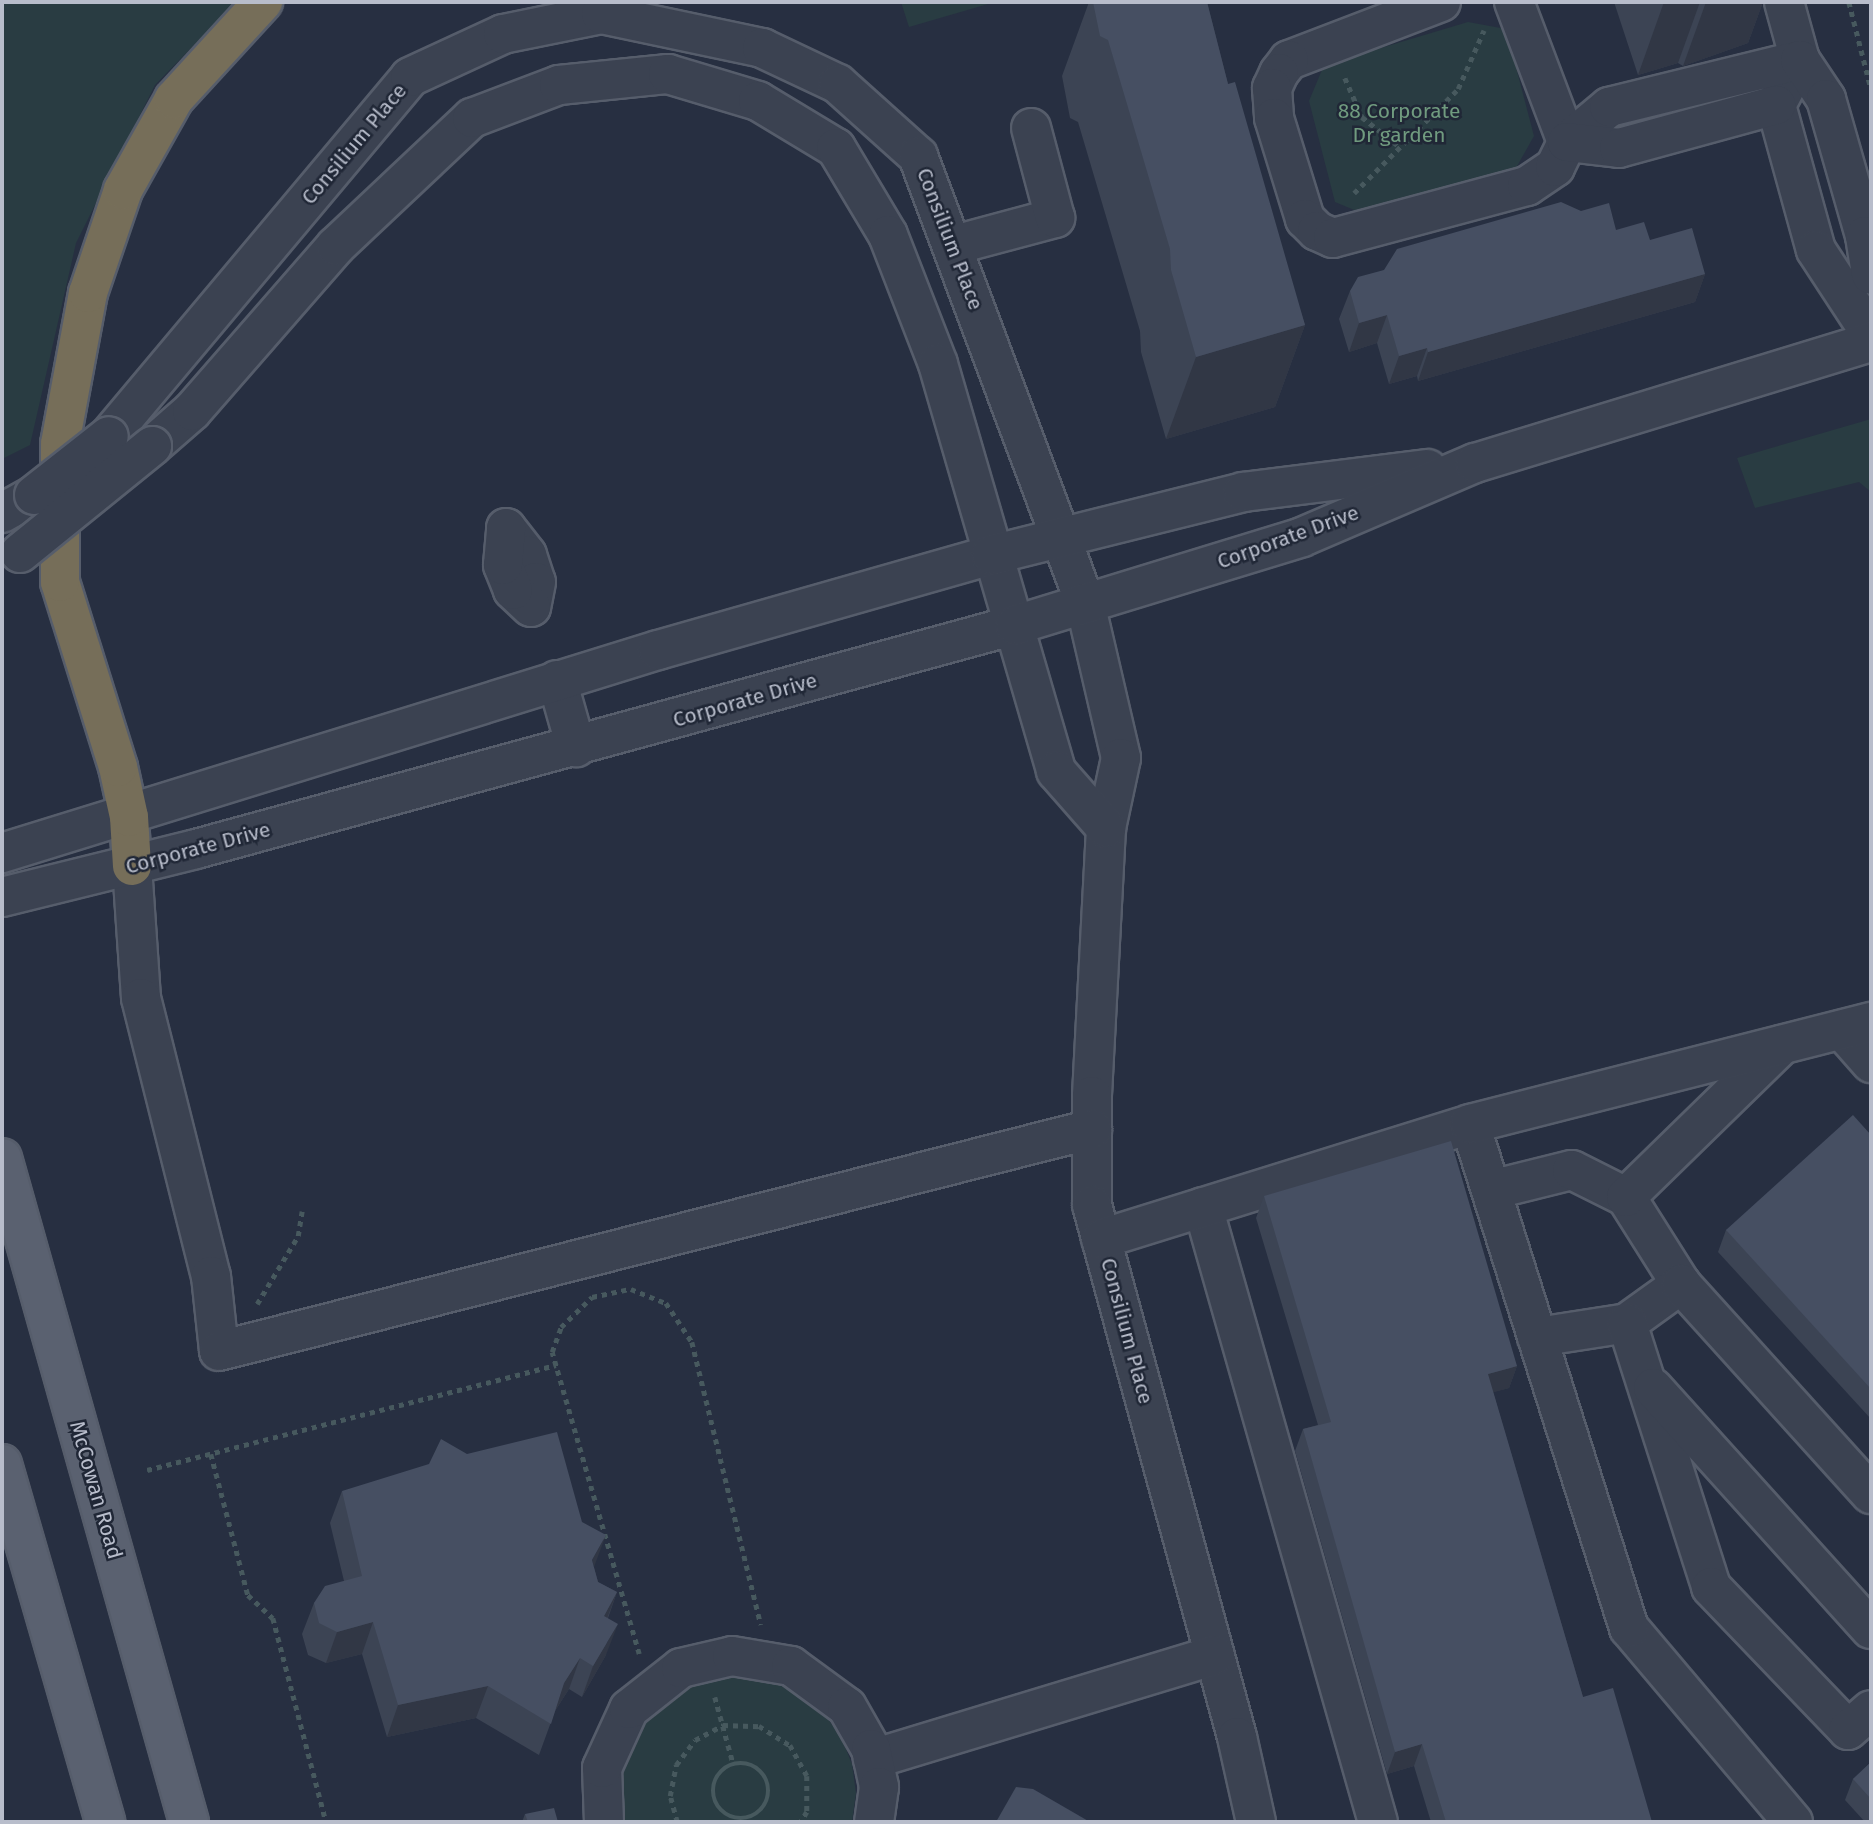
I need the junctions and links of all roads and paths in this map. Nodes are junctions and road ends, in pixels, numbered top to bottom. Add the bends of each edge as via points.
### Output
1 (263, 2) edge
2 (1441, 2) edge
3 (1784, 2) edge
4 (1849, 2) edge
5 (1500, 13) edge
6 (1330, 45) junction
7 (1800, 60) junction
8 (1871, 88) edge
9 (1776, 105) junction
10 (1031, 128) dead end
11 (1566, 142) junction
12 (1400, 147) junction
13 (1333, 238) junction
14 (954, 245) junction
15 (1871, 275) edge
16 (1871, 334) edge
17 (1871, 342) edge
18 (1475, 463) junction
19 (2, 513) edge
20 (1058, 538) junction
21 (991, 555) junction
22 (11, 557) edge
23 (1085, 603) junction
24 (1015, 625) junction
25 (557, 680) junction
26 (576, 747) junction
27 (129, 817) junction
28 (1106, 828) junction
29 (2, 853) edge
30 (132, 866) junction
31 (2, 897) edge
32 (1856, 1026) edge
33 (1784, 1043) junction
34 (1871, 1063) edge
35 (1470, 1124) junction
36 (1092, 1129) junction
37 (2, 1158) edge
38 (1491, 1190) junction
39 (1626, 1197) junction
40 (1203, 1208) junction
41 (302, 1211) dead end
42 (1101, 1239) junction
43 (1681, 1284) junction
44 (1627, 1323) junction
45 (1537, 1337) junction
46 (256, 1343) junction
47 (556, 1365) junction
48 (1644, 1379) junction
49 (211, 1454) junction
50 (2, 1464) edge
51 (147, 1470) dead end
52 (1871, 1494) edge
53 (1871, 1629) edge
54 (1215, 1655) junction
55 (706, 1662) junction
56 (770, 1662) junction
57 (650, 1692) junction
58 (1871, 1710) edge
59 (723, 1725) junction
60 (873, 1759) junction
61 (733, 1763) junction
62 (747, 1821) edge
63 (105, 1822) edge
64 (189, 1822) edge
65 (327, 1822) edge
66 (604, 1822) edge
67 (677, 1822) edge
68 (801, 1822) edge
69 (874, 1822) edge
70 (1256, 1822) edge
71 (1378, 1822) edge
72 (1793, 1822) edge

1 - 27 highway via 174,99 123,190 88,293 60,444 60,582 118,767
2 - 6 street
3 - 7 street
4 - 8 path
5 - 11 street
5 - 12 path via 1458,89
6 - 12 path via 1362,117
6 - 13 street via 1289,60 1272,88 1274,118 1305,219
7 - 9 street
7 - 11 street via 1609,107
7 - 15 street via 1826,99 1865,236
9 - 11 street via 1619,148
9 - 16 street via 1816,250
10 - 14 street via 1055,218
11 - 13 street via 1555,167 1527,186
12 - 13 path via 1345,203
14 - 19 street, Consilium Place, bridge via 918,156 838,84 784,58 762,48 601,14 503,34 410,77 109,436 34,495
14 - 20 street, Consilium Place
17 - 18 street, Corporate Drive
18 - 20 street, Corporate Drive via 1243,492
18 - 23 street, Corporate Drive via 1303,537
20 - 21 street, Corporate Drive
20 - 23 street, Consilium Place
21 - 22 street, bridge via 918,313 888,235 836,148 758,101 668,75 559,85 472,118 336,246 192,411
21 - 24 street
21 - 25 street, Corporate Drive
23 - 24 street, Corporate Drive
23 - 28 street, Consilium Place via 1121,758
24 - 26 street, Corporate Drive
24 - 28 street via 1056,771
25 - 26 street
25 - 27 street, Corporate Drive
26 - 30 street, Corporate Drive
27 - 29 street, Corporate Drive
27 - 30 highway
28 - 36 street, Consilium Place
30 - 31 street, Corporate Drive
30 - 46 street via 141,998 211,1276 219,1351
32 - 33 street
32 - 34 street
33 - 35 street
33 - 39 street
35 - 38 street
35 - 40 street
36 - 42 street, Consilium Place via 1092,1205
36 - 46 street
37 - 64 main road, McCowan Road
38 - 39 street via 1572,1170
38 - 45 street
39 - 43 street
40 - 42 street
40 - 71 street
41 - 46 path via 298,1236 257,1299
42 - 54 street, Consilium Place
43 - 44 street
43 - 52 street
44 - 45 street
44 - 48 street
45 - 72 street via 1629,1628
47 - 49 path
47 - 56 path via 552,1352 561,1327 592,1297 631,1289 666,1304 692,1342
47 - 57 path
48 - 53 street
48 - 58 street via 1712,1587 1848,1730
49 - 51 path
49 - 65 path via 248,1595 273,1618
50 - 63 main road
54 - 60 street
54 - 70 street, Consilium Place
55 - 56 street via 732,1656
55 - 57 street via 681,1668
55 - 59 path
56 - 60 street via 791,1666 847,1707
57 - 66 street via 629,1709 602,1768
59 - 61 path
59 - 67 path via 695,1740 676,1765 670,1796
59 - 68 path via 759,1726 790,1745 807,1776 807,1812
60 - 69 street via 879,1787
61 - 62 path via 718,1773 716,1806 729,1817
61 - 62 path via 751,1765 765,1776 769,1794 762,1810

